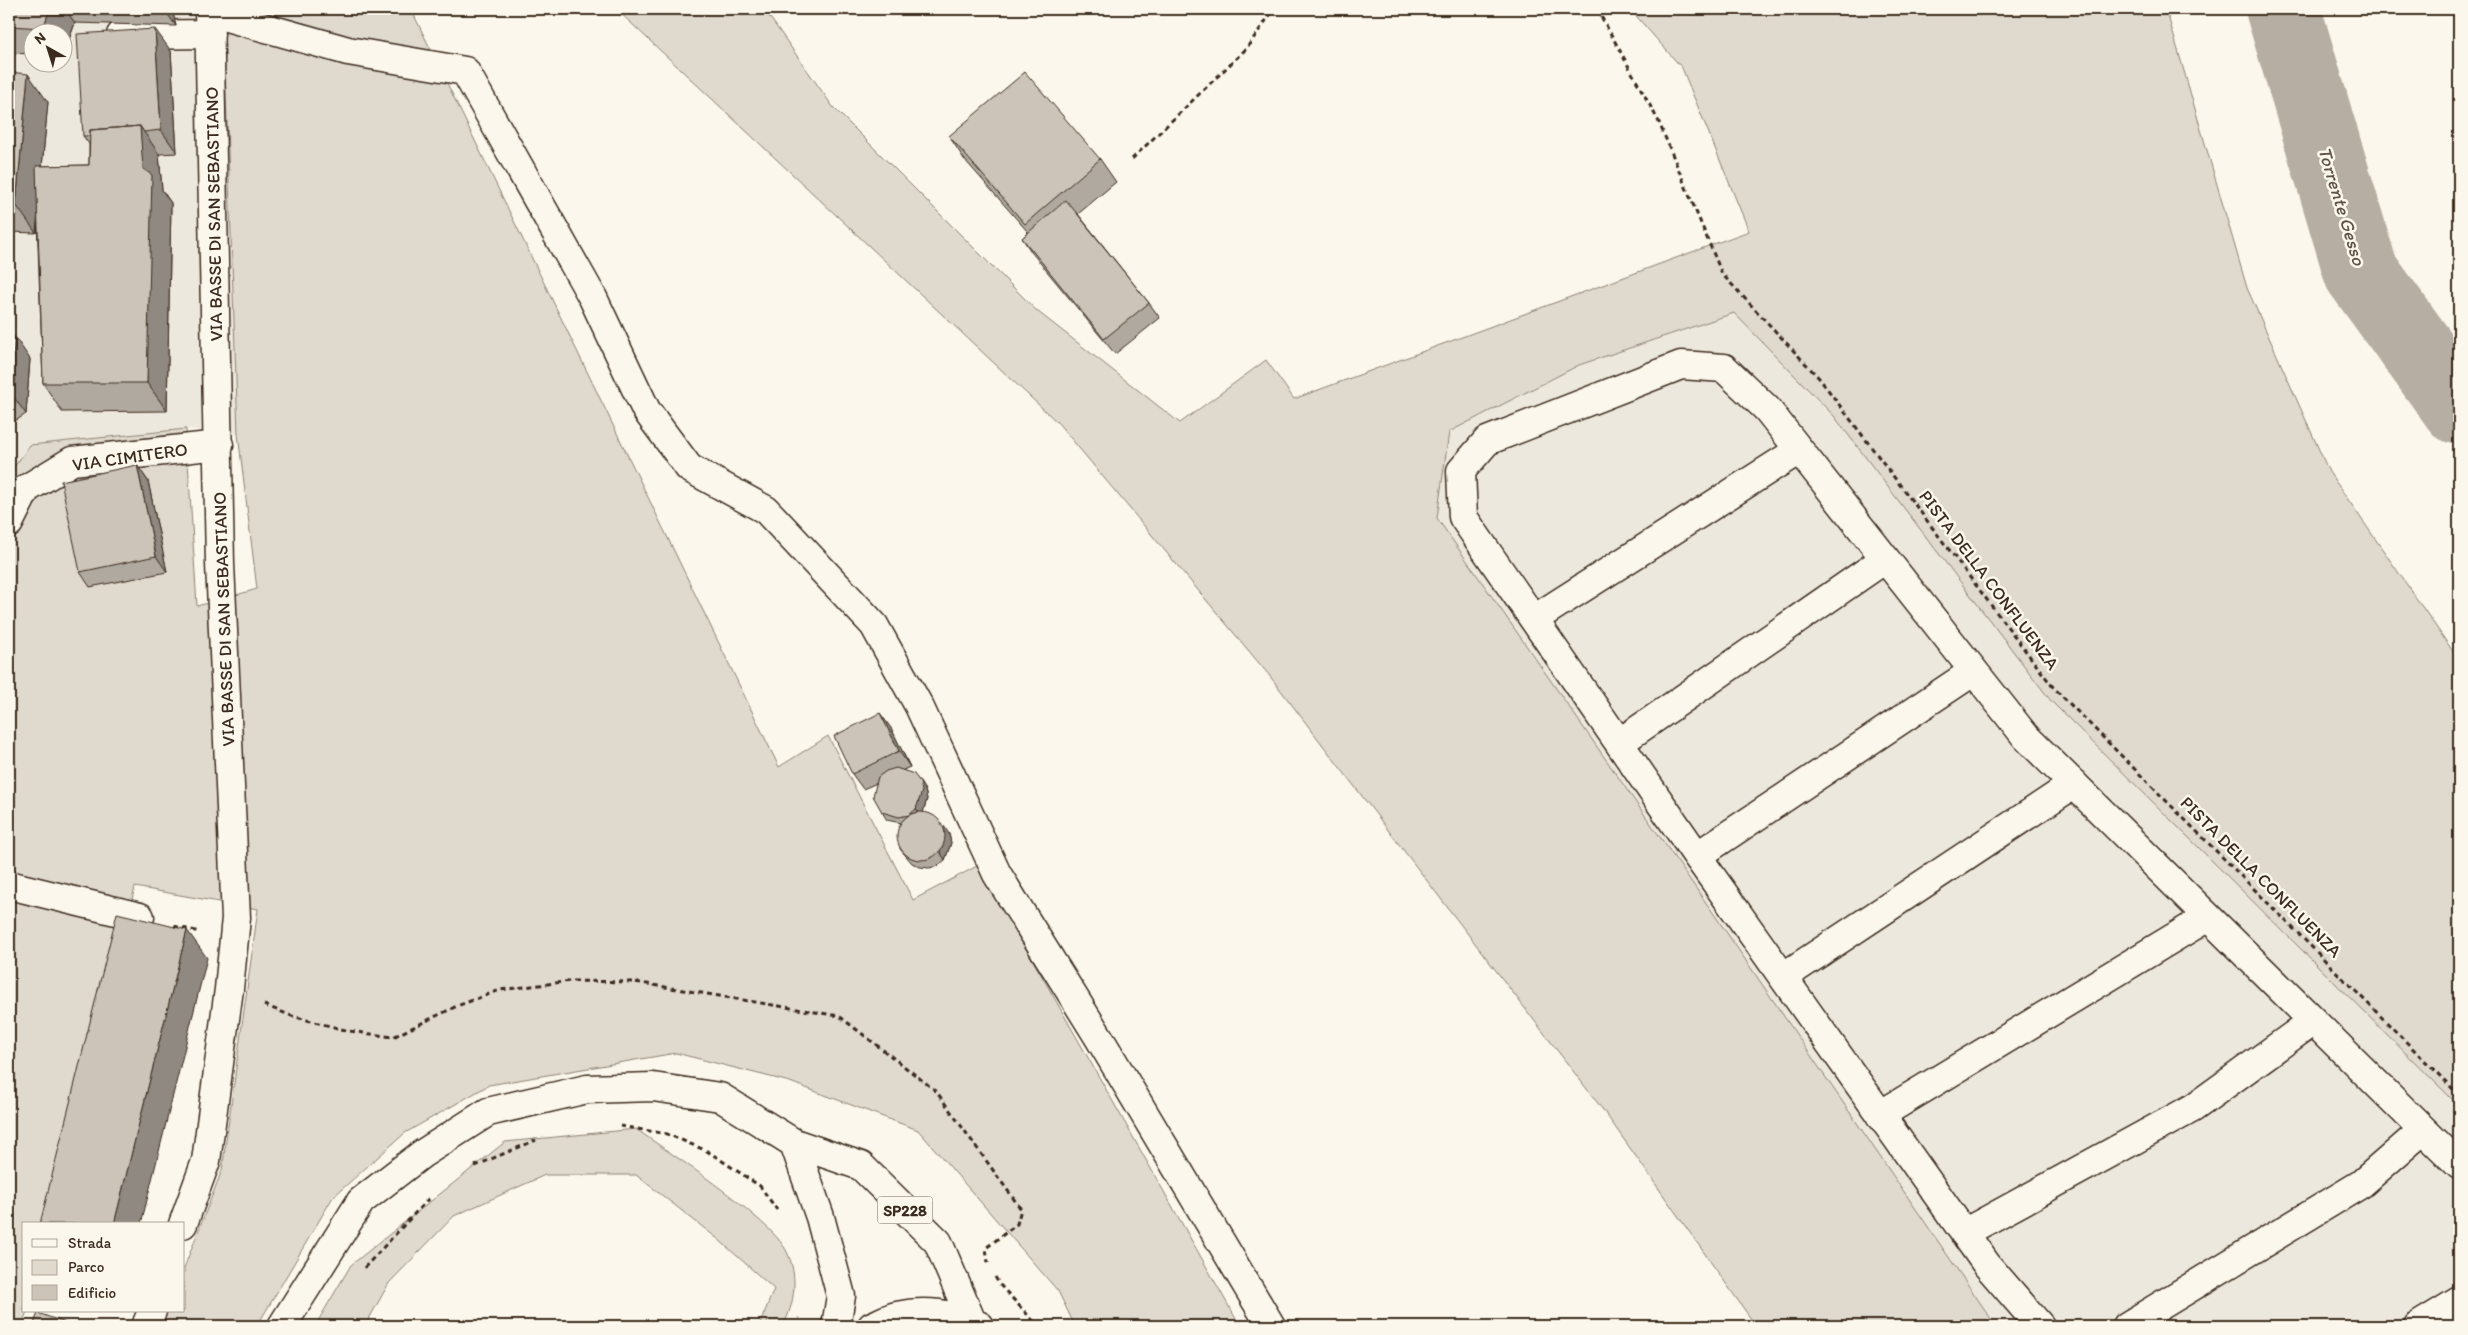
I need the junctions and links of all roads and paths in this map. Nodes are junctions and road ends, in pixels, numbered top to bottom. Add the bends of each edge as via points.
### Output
1 (1274, 9) edge
2 (1597, 9) edge
3 (209, 18) edge
4 (99, 36) edge
5 (1132, 160) dead end
6 (219, 445) junction
7 (1799, 450) junction
8 (9, 523) edge
9 (1885, 559) junction
10 (1534, 619) junction
11 (1974, 671) junction
12 (1619, 743) junction
13 (2074, 784) junction
14 (1697, 856) junction
15 (9, 885) edge
16 (140, 917) edge
17 (2208, 917) junction
18 (1782, 977) junction
19 (261, 1004) dead end
20 (2313, 1021) junction
21 (2459, 1095) edge
22 (1880, 1115) junction
23 (612, 1125) dead end
24 (2423, 1130) junction
25 (542, 1138) dead end
26 (794, 1143) junction
27 (2459, 1166) edge
28 (473, 1167) dead end
29 (435, 1192) dead end
30 (780, 1213) dead end
31 (184, 1222) edge
32 (1964, 1233) junction
33 (362, 1272) dead end
34 (2459, 1301) edge
35 (803, 1310) dead end
36 (152, 1312) edge
37 (976, 1324) edge
38 (146, 1326) edge
39 (282, 1326) edge
40 (794, 1326) edge
41 (836, 1326) edge
42 (872, 1326) edge
43 (1038, 1326) edge
44 (1271, 1326) edge
45 (2040, 1326) edge
46 (2127, 1326) edge
47 (2418, 1326) edge

1 - 5 path via 1246,49
2 - 21 path, PISTA DELLA CONFLUENZA via 1658,120 1722,274 1819,378 2053,687
3 - 4 street
3 - 6 street, VIA BASSE DI SAN SEBASTIANO
3 - 44 street via 348,51 465,71 593,298 646,410 689,468 766,510 874,625 919,706 997,874
6 - 8 street, VIA CIMITERO via 72,461 26,489
6 - 31 street, VIA BASSE DI SAN SEBASTIANO via 220,564 236,918 206,1161
7 - 9 street
7 - 10 street
7 - 10 street via 1767,409 1724,368 1680,365 1487,441 1461,471 1463,517
9 - 11 street
9 - 12 street
10 - 12 street
11 - 13 street via 2026,737
11 - 14 street
12 - 14 street
13 - 17 street
13 - 18 street
14 - 18 street
15 - 16 street
17 - 20 street
17 - 22 street
18 - 22 street
19 - 43 path via 349,1031 393,1036 500,990 572,981 635,982 839,1016 936,1091 1021,1210 1017,1224 986,1248 990,1268 1000,1286
20 - 24 street
20 - 32 street via 2193,1108
22 - 32 street
23 - 30 path via 667,1134 707,1150 760,1186
24 - 27 street
24 - 46 street via 2361,1184
25 - 28 path
26 - 37 street, SP228 via 861,1166 938,1242
26 - 39 street via 720,1097 653,1087 587,1089 488,1112 422,1154 361,1201
26 - 41 street via 820,1217 841,1296
29 - 33 path
32 - 45 street
34 - 47 street
35 - 40 path
36 - 38 street
37 - 42 street via 935,1313 896,1316

